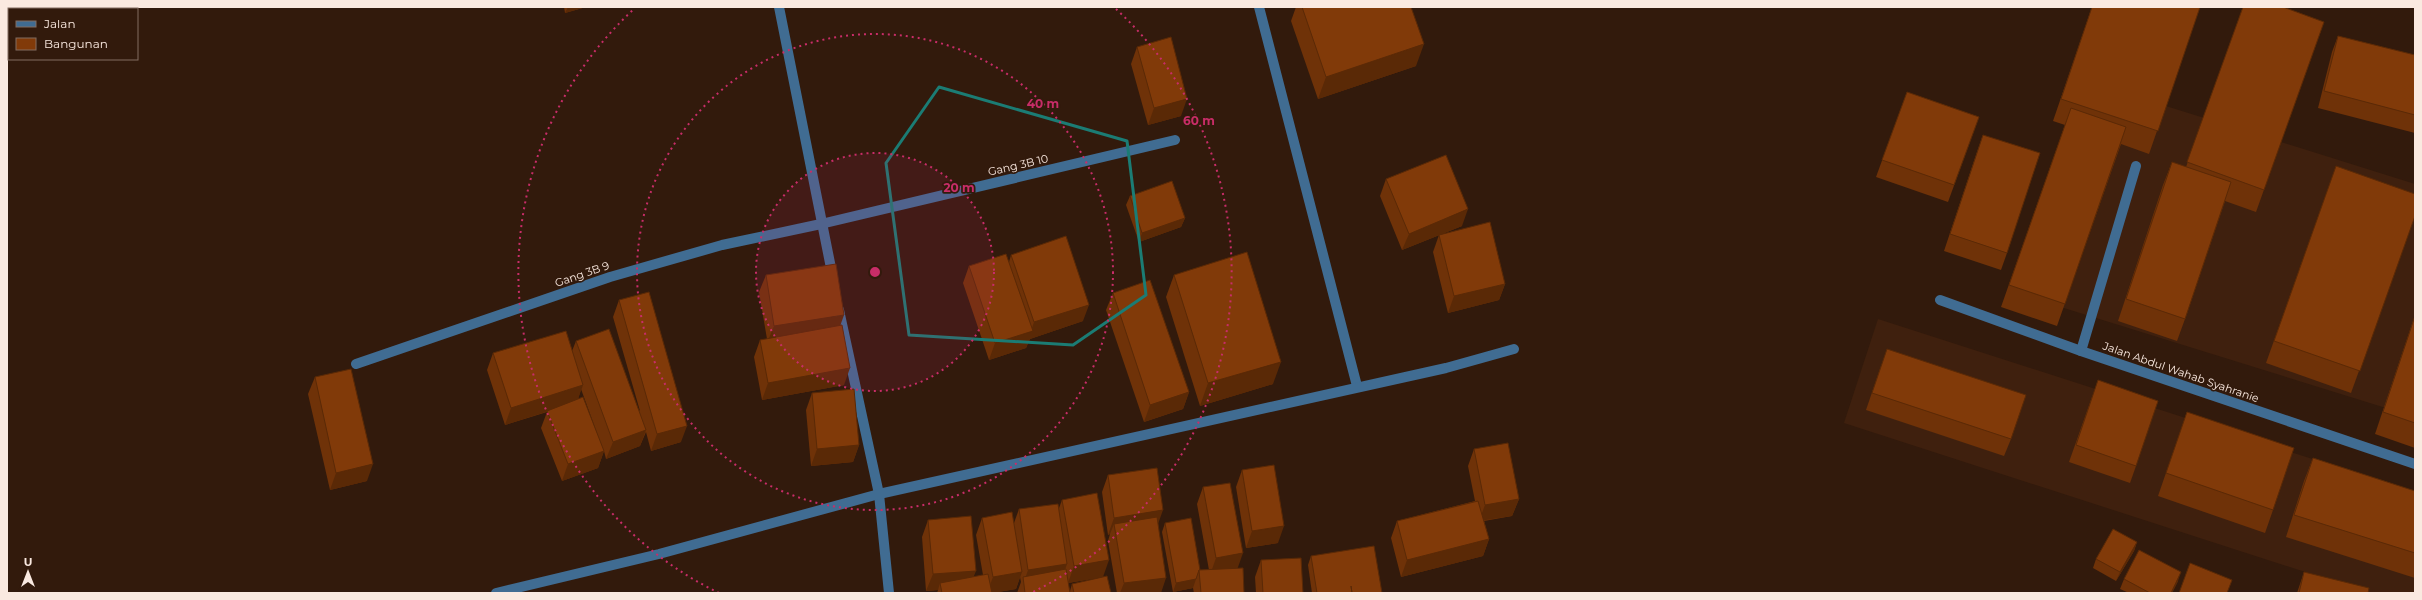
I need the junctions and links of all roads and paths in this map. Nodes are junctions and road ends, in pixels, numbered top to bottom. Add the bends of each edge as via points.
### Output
1 (779, 7) edge
2 (1259, 7) edge
3 (1175, 140) dead end
4 (2136, 166) dead end
5 (821, 224) junction
6 (834, 286) edge
7 (1940, 300) dead end
8 (838, 301) edge
9 (1514, 349) dead end
10 (2081, 351) junction
11 (356, 364) dead end
12 (1358, 386) junction
13 (2415, 464) edge
14 (879, 494) junction
15 (496, 593) edge
16 (889, 593) edge

1 - 5 street
2 - 12 street
3 - 5 street, Gang 3B 10
4 - 10 street
5 - 6 street
5 - 11 street, Gang 3B 9 via 722,245 610,277
7 - 10 street, Jalan Abdul Wahab Syahranie
8 - 14 street
9 - 12 street via 1446,368
10 - 13 street, Jalan Abdul Wahab Syahranie
12 - 14 street
14 - 15 street via 660,554
14 - 16 street

